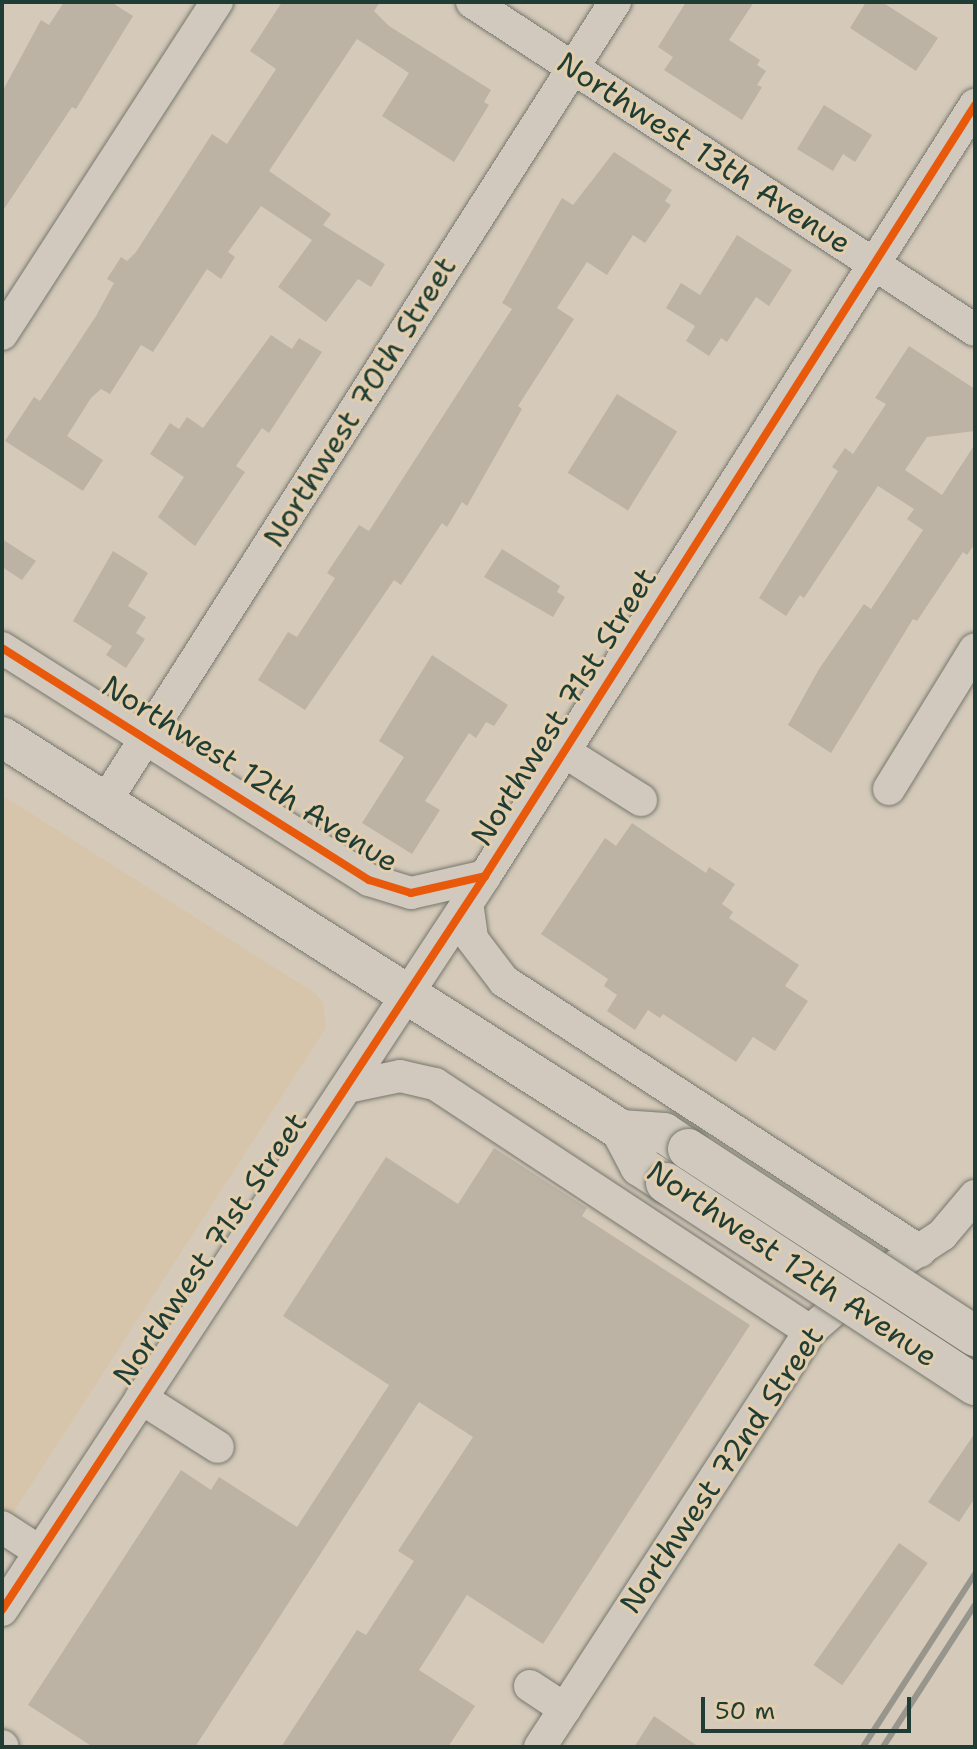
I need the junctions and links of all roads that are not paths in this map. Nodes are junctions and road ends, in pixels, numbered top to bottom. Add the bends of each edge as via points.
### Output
1 (217, 2) edge
2 (472, 2) edge
3 (615, 2) edge
4 (573, 66) junction
5 (975, 105) edge
6 (872, 264) junction
7 (975, 330) edge
8 (2, 334) edge
9 (2, 648) edge
10 (975, 649) edge
11 (2, 737) edge
12 (146, 740) junction
13 (565, 752) junction
14 (889, 789) dead end
15 (641, 800) dead end
16 (105, 802) junction
17 (476, 889) junction
18 (409, 993) junction
19 (347, 1087) junction
20 (621, 1130) junction
21 (975, 1196) edge
22 (920, 1251) junction
23 (810, 1331) junction
24 (975, 1336) edge
25 (975, 1385) edge
26 (141, 1398) junction
27 (218, 1447) dead end
28 (2, 1527) edge
29 (40, 1552) junction
30 (2, 1610) edge
31 (530, 1686) dead end
32 (565, 1709) junction
33 (540, 1747) edge

1 - 8 street
2 - 4 street, Northwest 13th Avenue
3 - 4 street, Northwest 70th Street
4 - 6 street, Northwest 13th Avenue
4 - 12 street, Northwest 70th Street
5 - 6 street, Northwest 71st Street
6 - 7 street, Northwest 13th Avenue
6 - 13 street, Northwest 71st Street
9 - 12 street, Northwest 12th Avenue
10 - 14 street
11 - 16 main road, Northwest 12th Avenue
12 - 16 street, Northwest 70th Street
12 - 17 street, Northwest 12th Avenue via 393,891
13 - 15 street
13 - 17 street, Northwest 71st Street
16 - 18 main road, Northwest 12th Avenue
17 - 18 street, Northwest 71st Street
17 - 22 street via 472,939 504,981
18 - 19 street, Northwest 71st Street
18 - 20 main road, Northwest 12th Avenue
19 - 23 street, Northwest 12th Avenue via 400,1076 435,1084
19 - 26 street, Northwest 71st Street
20 - 24 main road, Northwest 12th Avenue, bridge via 664,1133
20 - 25 main road, Northwest 12th Avenue, bridge via 640,1166
21 - 22 street, Northwest 72nd Street
22 - 23 street, Northwest 72nd Street via 851,1295
23 - 32 street, Northwest 72nd Street
26 - 27 street
26 - 29 street, Northwest 71st Street
28 - 29 street
29 - 30 street, Northwest 71st Street
31 - 32 street
32 - 33 street, Northwest 72nd Street

